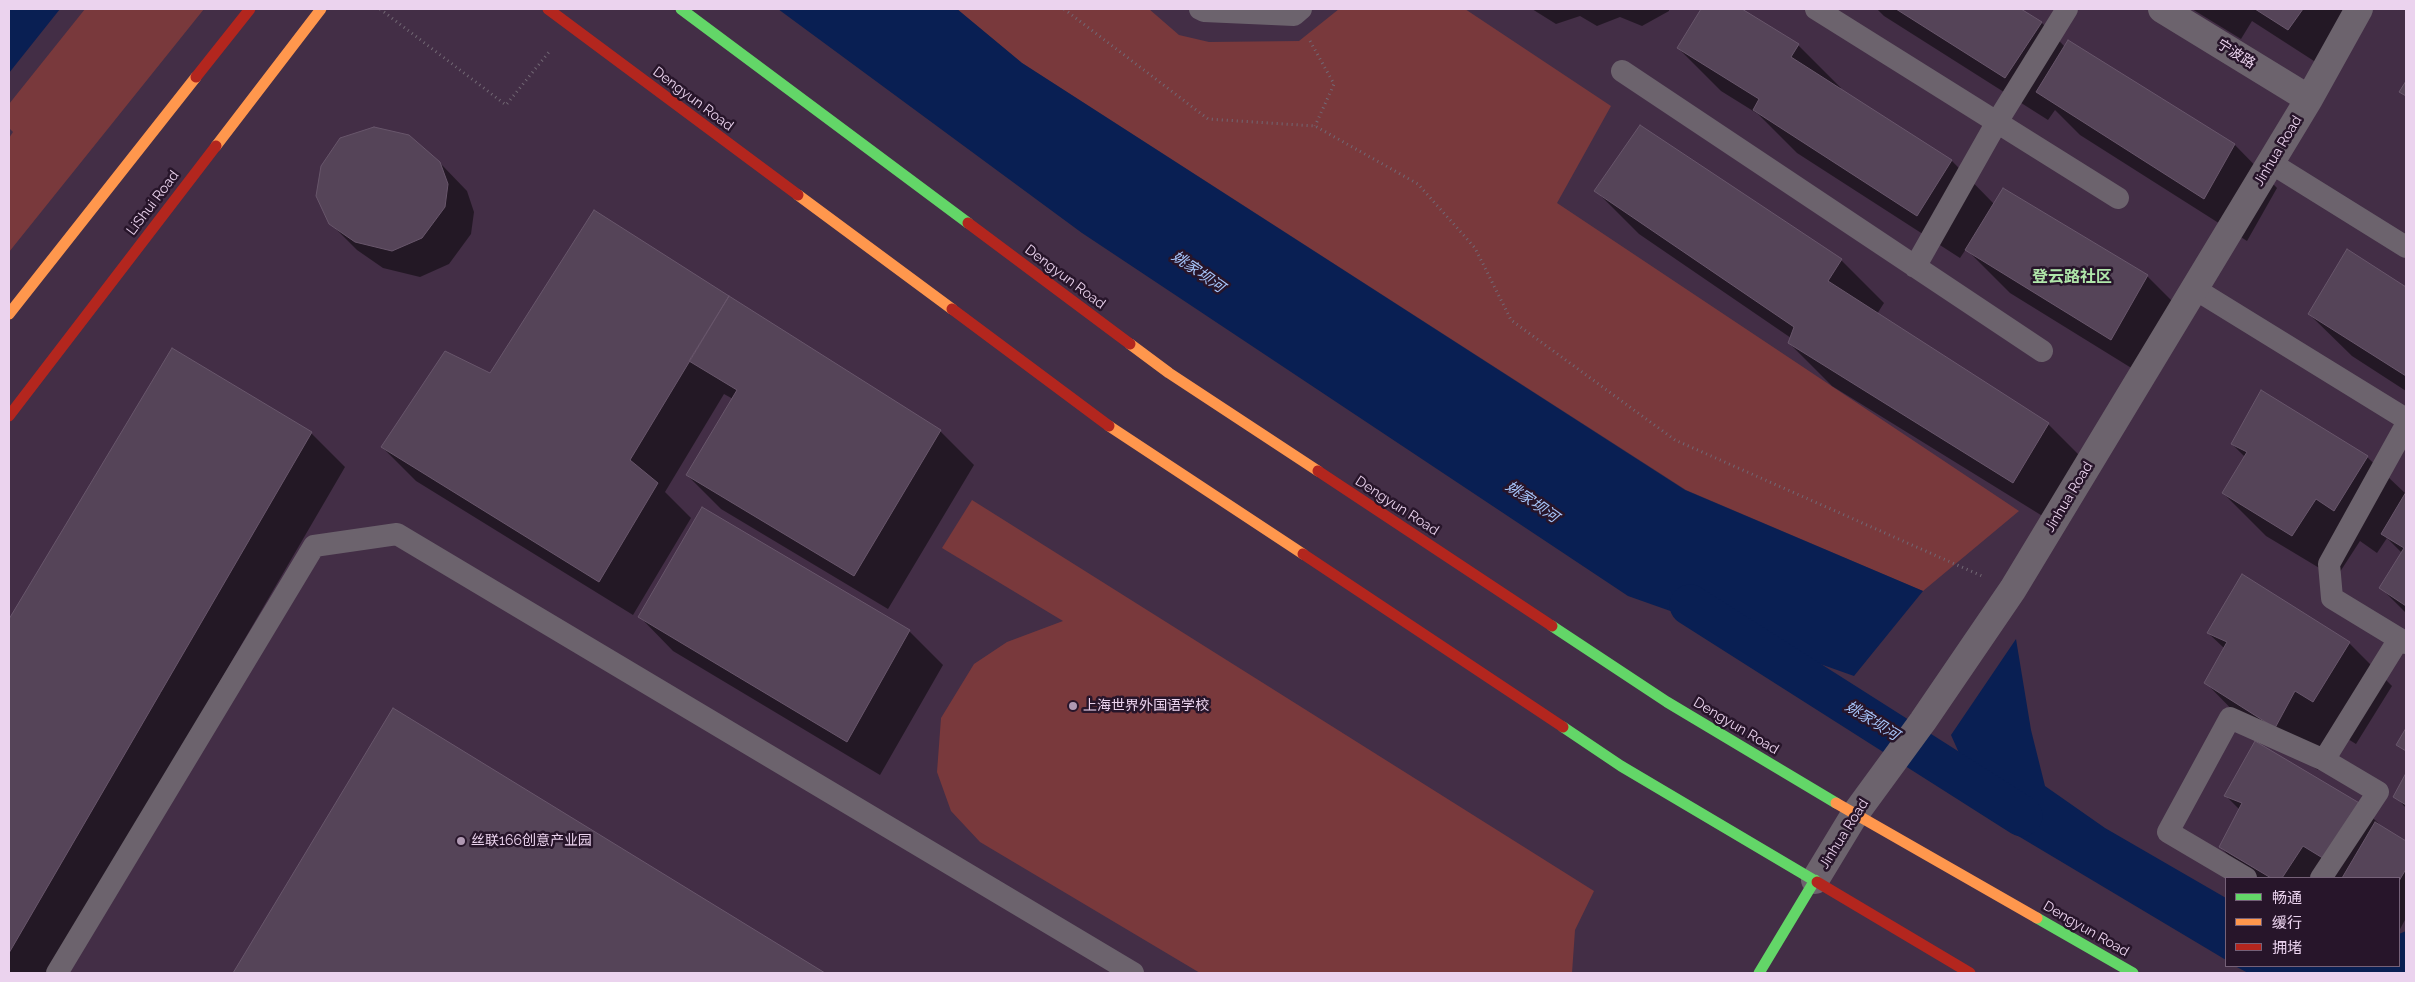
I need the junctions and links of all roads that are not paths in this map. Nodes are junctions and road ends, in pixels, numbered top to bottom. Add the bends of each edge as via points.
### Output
1 (250, 9) edge
2 (321, 9) edge
3 (548, 9) edge
4 (681, 9) edge
5 (1200, 9) edge
6 (1816, 9) edge
7 (2067, 9) edge
8 (2162, 9) edge
9 (2359, 9) edge
10 (1298, 12) edge
11 (1622, 71) dead end
12 (2309, 99) junction
13 (1997, 122) junction
14 (2271, 162) junction
15 (2118, 198) dead end
16 (2406, 247) edge
17 (1915, 267) junction
18 (2195, 289) junction
19 (9, 314) edge
20 (2042, 351) dead end
21 (9, 416) edge
22 (2406, 420) edge
23 (2406, 425) edge
24 (2403, 641) edge
25 (2324, 760) junction
26 (1855, 814) junction
27 (2244, 877) edge
28 (2322, 877) edge
29 (1815, 880) junction
30 (57, 973) edge
31 (1133, 973) edge
32 (1759, 973) edge
33 (1970, 973) edge
34 (2133, 973) edge

1 - 19 main road
2 - 21 main road, LiShui Road
3 - 29 main road, Dengyun Road via 1107,424 1622,766
4 - 26 main road, Dengyun Road via 1169,373 1667,702
5 - 10 lane via 1204,12
6 - 13 lane
7 - 13 lane
8 - 12 street, 宁波路
9 - 12 street, Jinhua Road
11 - 17 lane
12 - 14 street, Jinhua Road
13 - 15 lane
13 - 17 lane
14 - 16 lane
14 - 18 street, Jinhua Road
17 - 20 lane
18 - 22 lane
18 - 26 street, Jinhua Road via 2013,590
23 - 24 lane via 2329,564 2332,598
24 - 25 lane
25 - 27 lane via 2230,718 2168,832
25 - 28 lane via 2378,792
26 - 29 street, Jinhua Road
26 - 34 main road, Dengyun Road
29 - 32 main road, Jinhua Road
29 - 33 main road, Dengyun Road
30 - 31 lane via 314,546 397,534

